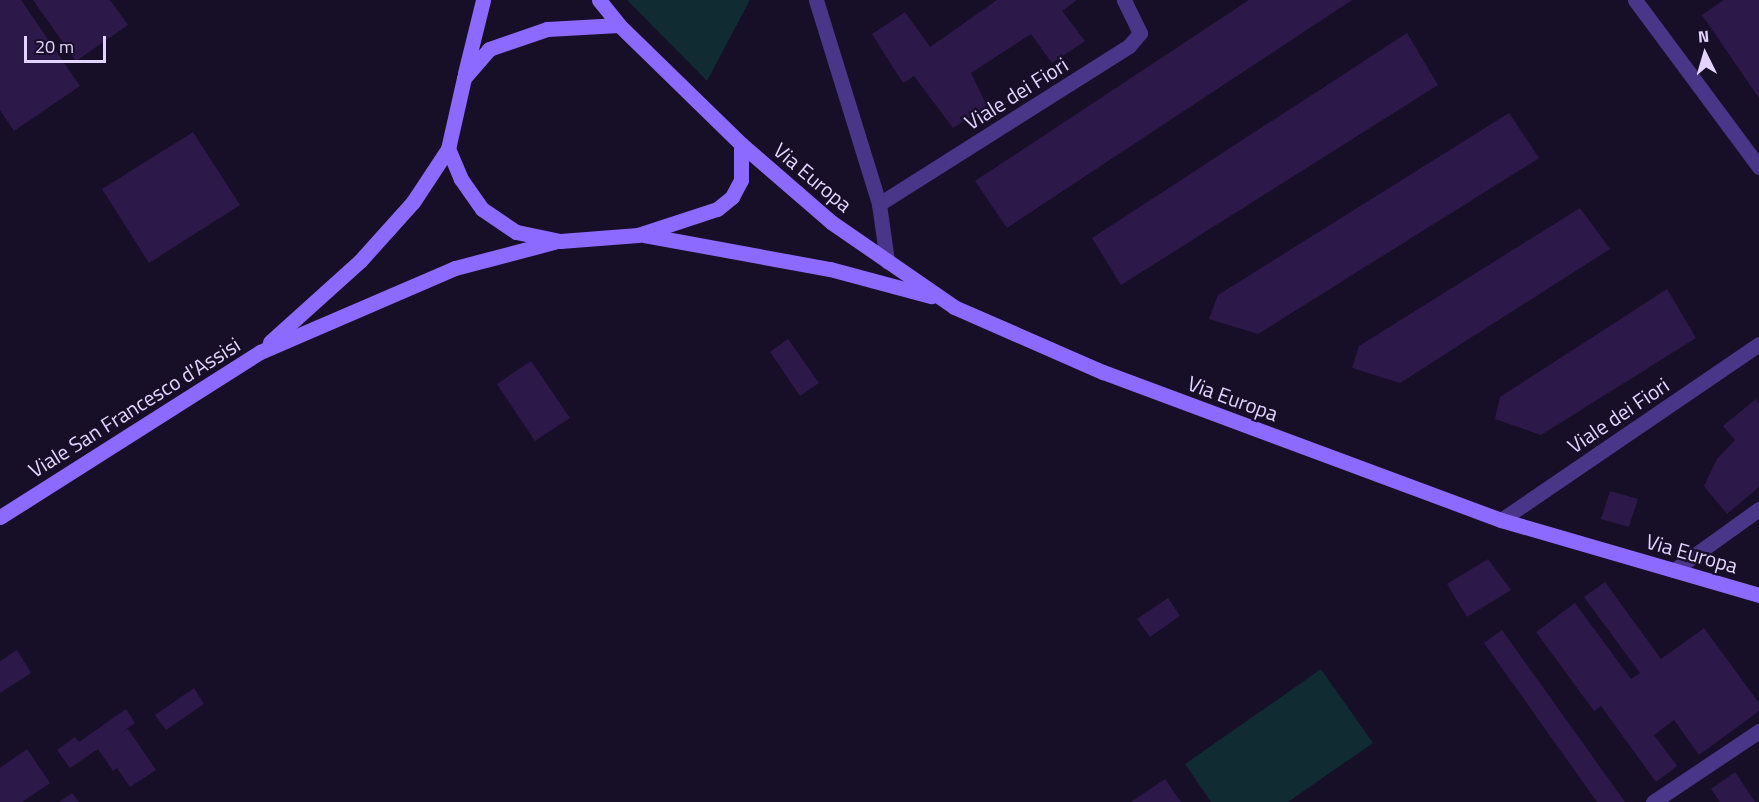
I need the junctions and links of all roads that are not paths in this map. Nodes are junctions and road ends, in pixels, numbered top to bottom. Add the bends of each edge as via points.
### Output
1 (483, 0) edge
2 (599, 0) edge
3 (816, 0) edge
4 (1124, 0) edge
5 (1635, 0) edge
6 (619, 26) junction
7 (464, 78) junction
8 (741, 144) junction
9 (448, 149) junction
10 (1759, 167) edge
11 (879, 204) junction
12 (638, 235) junction
13 (560, 241) junction
14 (887, 261) junction
15 (943, 300) junction
16 (1759, 344) edge
17 (260, 352) junction
18 (1759, 509) edge
19 (0, 517) edge
20 (1501, 520) junction
21 (1674, 570) junction
22 (1759, 594) edge
23 (1759, 732) edge
24 (1653, 802) edge

1 - 7 street
2 - 6 street
3 - 11 street
4 - 11 street, Viale dei Fiori via 1140,33 1129,46
5 - 10 street
6 - 7 street via 547,28 489,49
6 - 8 street, Via Europa
7 - 9 street
8 - 12 street via 741,180 732,197 717,209 686,222
8 - 14 street, Via Europa via 831,222
9 - 13 street via 461,179 482,209 516,232
9 - 17 street, Viale San Francesco d'Assisi via 413,202 360,261
11 - 14 street
12 - 13 street
12 - 15 street via 830,269
13 - 17 street, Viale San Francesco d'Assisi via 455,268
14 - 15 street, Via Europa
15 - 20 street, Via Europa via 1103,372
16 - 20 street, Viale dei Fiori
17 - 19 street, Viale San Francesco d'Assisi
18 - 21 street
20 - 21 street, Via Europa
21 - 22 street, Via Europa
23 - 24 street

